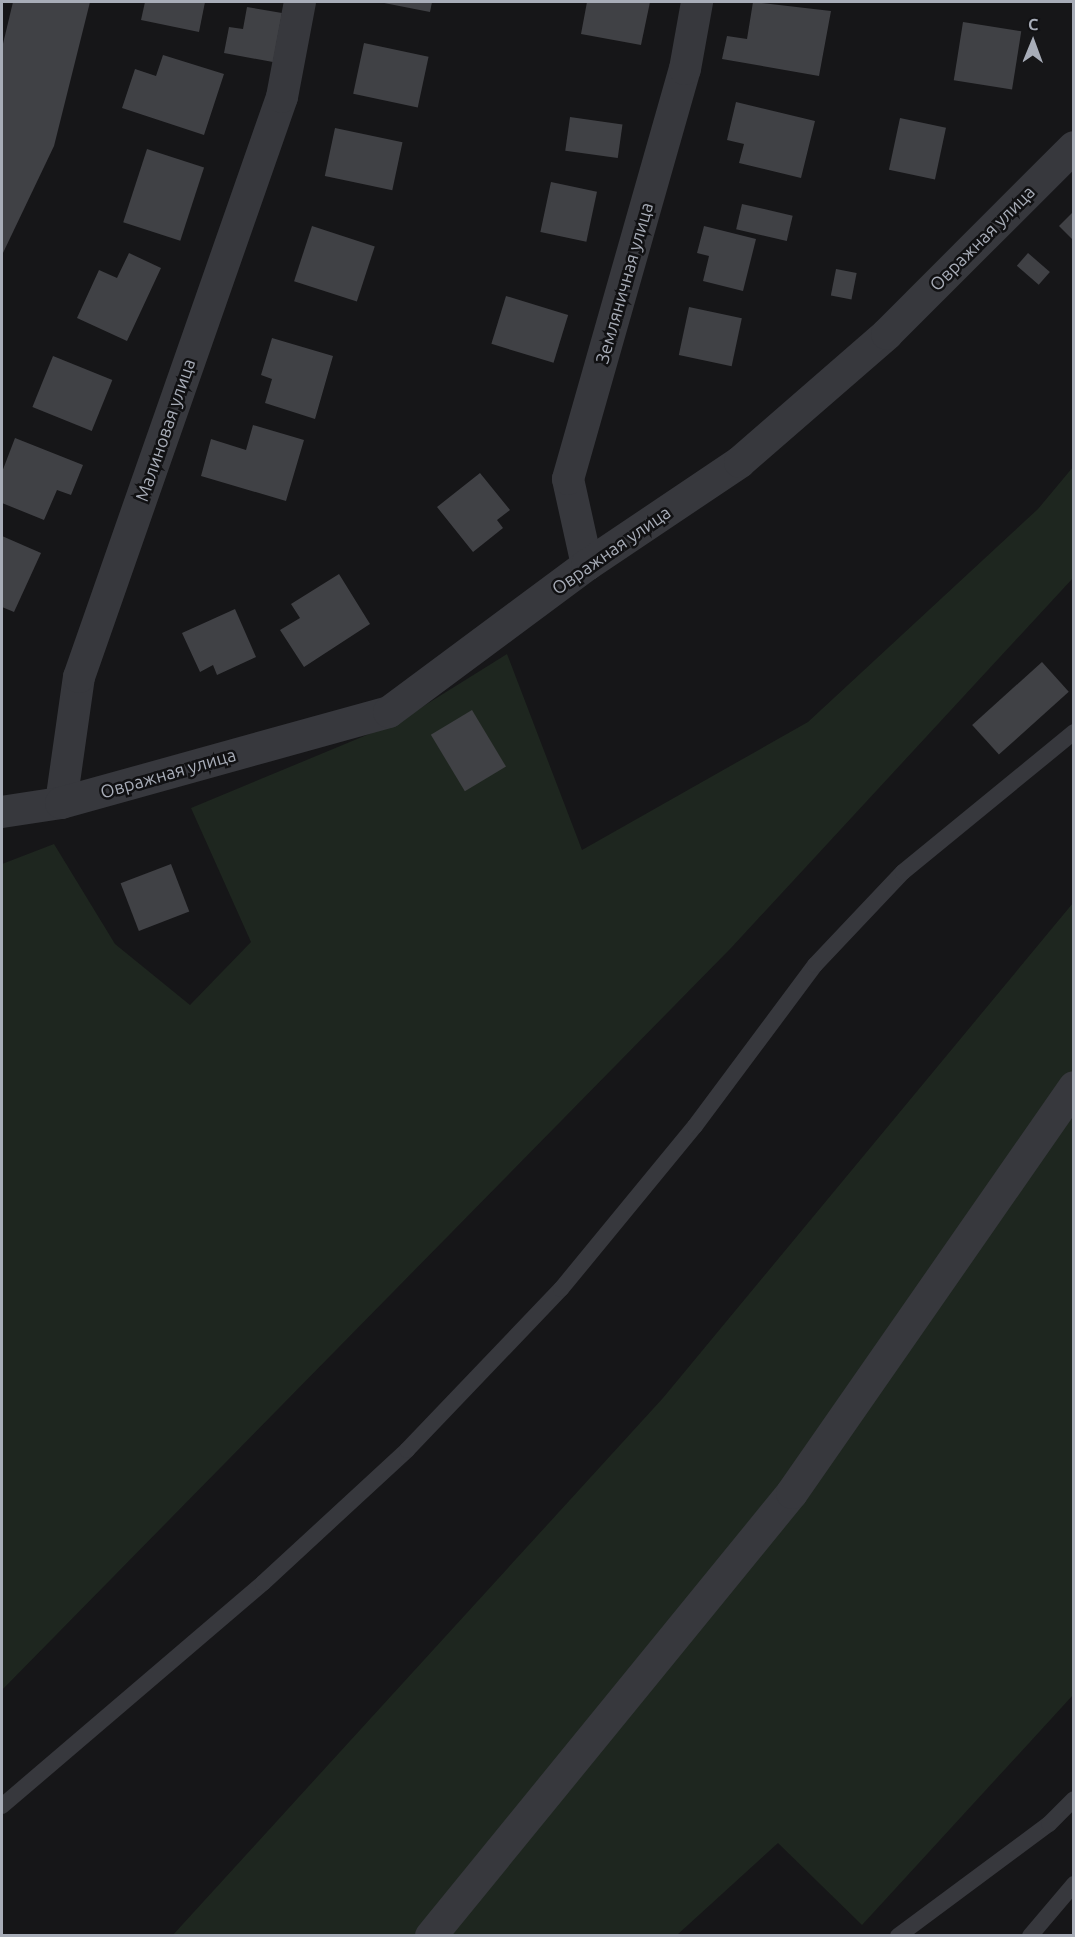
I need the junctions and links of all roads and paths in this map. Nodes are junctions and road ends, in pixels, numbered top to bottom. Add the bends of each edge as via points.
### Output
1 (300, 2) edge
2 (697, 2) edge
3 (1074, 147) edge
4 (587, 565) junction
5 (1074, 732) edge
6 (61, 803) junction
7 (2, 812) edge
8 (1074, 1087) edge
9 (1074, 1799) edge
10 (2, 1806) edge
11 (1074, 1884) edge
12 (431, 1935) edge
13 (898, 1935) edge
14 (1029, 1935) edge

1 - 6 street, Малиновая улица via 282,98 79,677
2 - 4 street, Земляничная улица via 685,69 568,479
3 - 4 street, Овражная улица via 887,334 740,462
4 - 6 street, Овражная улица via 389,712
5 - 10 lane via 903,872 815,965 695,1126 561,1289 407,1450 263,1583
6 - 7 street
8 - 12 street via 792,1493
9 - 13 lane via 1049,1824
11 - 14 lane

